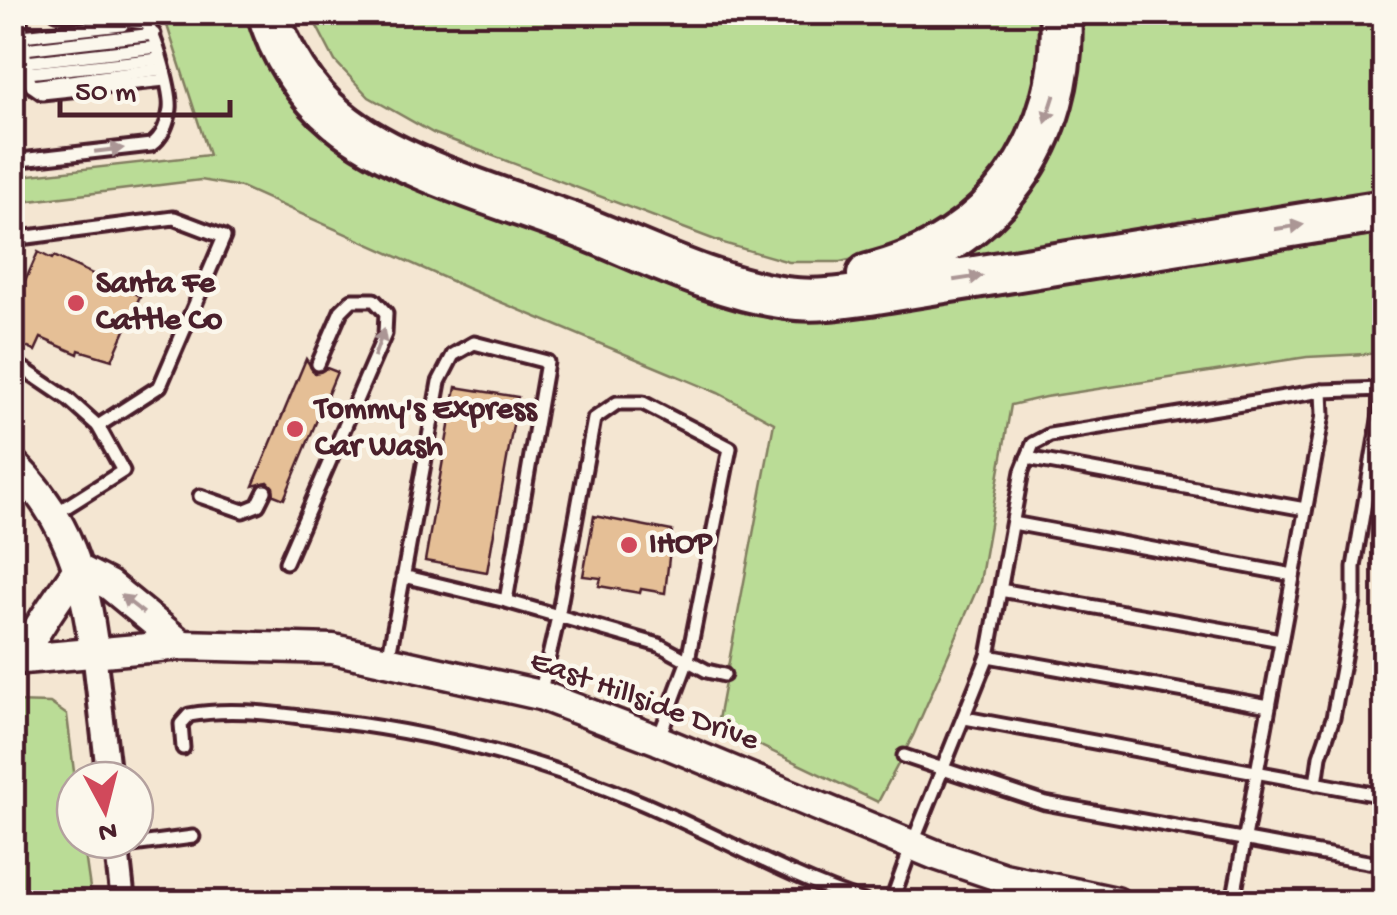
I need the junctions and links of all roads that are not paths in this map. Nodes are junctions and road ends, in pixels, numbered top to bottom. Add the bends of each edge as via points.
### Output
1 (19, 12) edge
2 (56, 12) edge
3 (268, 12) edge
4 (287, 12) edge
5 (1060, 12) edge
6 (157, 52) junction
7 (26, 61) junction
8 (12, 128) edge
9 (14, 160) edge
10 (1384, 212) edge
11 (12, 238) edge
12 (12, 361) edge
13 (318, 364) dead end
14 (1383, 389) edge
15 (1322, 391) junction
16 (98, 426) junction
17 (1027, 458) junction
18 (12, 463) edge
19 (266, 491) dead end
20 (200, 496) dead end
21 (1305, 509) junction
22 (55, 514) junction
23 (1012, 523) junction
24 (286, 562) dead end
25 (78, 569) junction
26 (1293, 575) junction
27 (404, 576) junction
28 (1000, 590) junction
29 (506, 601) junction
30 (558, 616) junction
31 (1281, 640) junction
32 (182, 645) junction
33 (94, 652) junction
34 (988, 656) junction
35 (16, 659) edge
36 (688, 660) junction
37 (388, 662) junction
38 (724, 675) dead end
39 (540, 695) junction
40 (1269, 706) junction
41 (966, 718) junction
42 (658, 740) junction
43 (183, 748) dead end
44 (904, 756) dead end
45 (107, 760) edge
46 (944, 770) junction
47 (1256, 773) junction
48 (1316, 784) junction
49 (1384, 796) edge
50 (193, 837) dead end
51 (1244, 839) junction
52 (155, 840) edge
53 (912, 845) junction
54 (118, 860) edge
55 (1384, 865) edge
56 (123, 902) edge
57 (865, 902) edge
58 (895, 902) edge
59 (1116, 902) edge
60 (1233, 902) edge

1 - 7 lane
2 - 6 lane
3 -> 10 highway via 283,50 316,97 338,120 400,158 703,274 786,298 870,294
5 -> 4 highway via 1061,66 1048,118 1001,197 960,234 912,261 825,281 727,266 386,130 346,104 304,48
6 - 7 lane
6 - 7 lane
6 - 7 lane via 48,94
9 -> 6 lane via 156,143 170,111
8 - 9 lane
11 - 16 lane via 174,218 224,237 160,386
12 - 16 lane
24 -> 13 lane via 384,334 386,313 374,300 352,300 341,311
14 - 15 lane
14 - 48 lane via 1354,602
15 - 17 lane via 1050,435 1033,444
15 - 21 lane
16 - 22 lane via 123,471
17 - 21 lane
17 - 23 lane
18 - 22 street
19 - 20 lane via 258,506 243,512
21 - 26 lane
22 - 25 street
23 - 26 lane
23 - 28 lane
32 -> 25 street via 109,585
25 - 33 street
25 - 35 street
26 - 31 lane
27 - 29 lane
27 - 29 lane via 438,382 453,354 474,344 547,362
27 - 37 lane
28 - 31 lane
28 - 34 lane
29 - 30 lane
30 - 36 lane
30 - 36 lane via 594,418 617,403 643,404 730,448
30 - 39 lane
31 - 40 lane
32 - 33 street, East Hillside Drive
32 - 37 street, East Hillside Drive via 333,649
33 - 35 street, East Hillside Drive
33 - 45 street
34 - 40 lane
34 - 41 lane
36 - 38 lane
36 - 42 lane
37 - 39 street, East Hillside Drive
39 - 42 street, East Hillside Drive
40 - 47 lane
41 - 46 lane
41 - 47 lane
42 - 53 street, East Hillside Drive
43 - 57 lane via 181,724 190,715 228,712 393,728 462,743 626,797
44 - 46 lane
46 - 51 lane via 1044,803
46 - 53 lane
47 - 48 lane
47 - 51 lane
48 - 49 lane
50 - 52 lane
51 - 55 lane
51 - 60 lane
53 - 58 lane
53 - 59 street, East Hillside Drive via 1004,878
54 - 56 street

